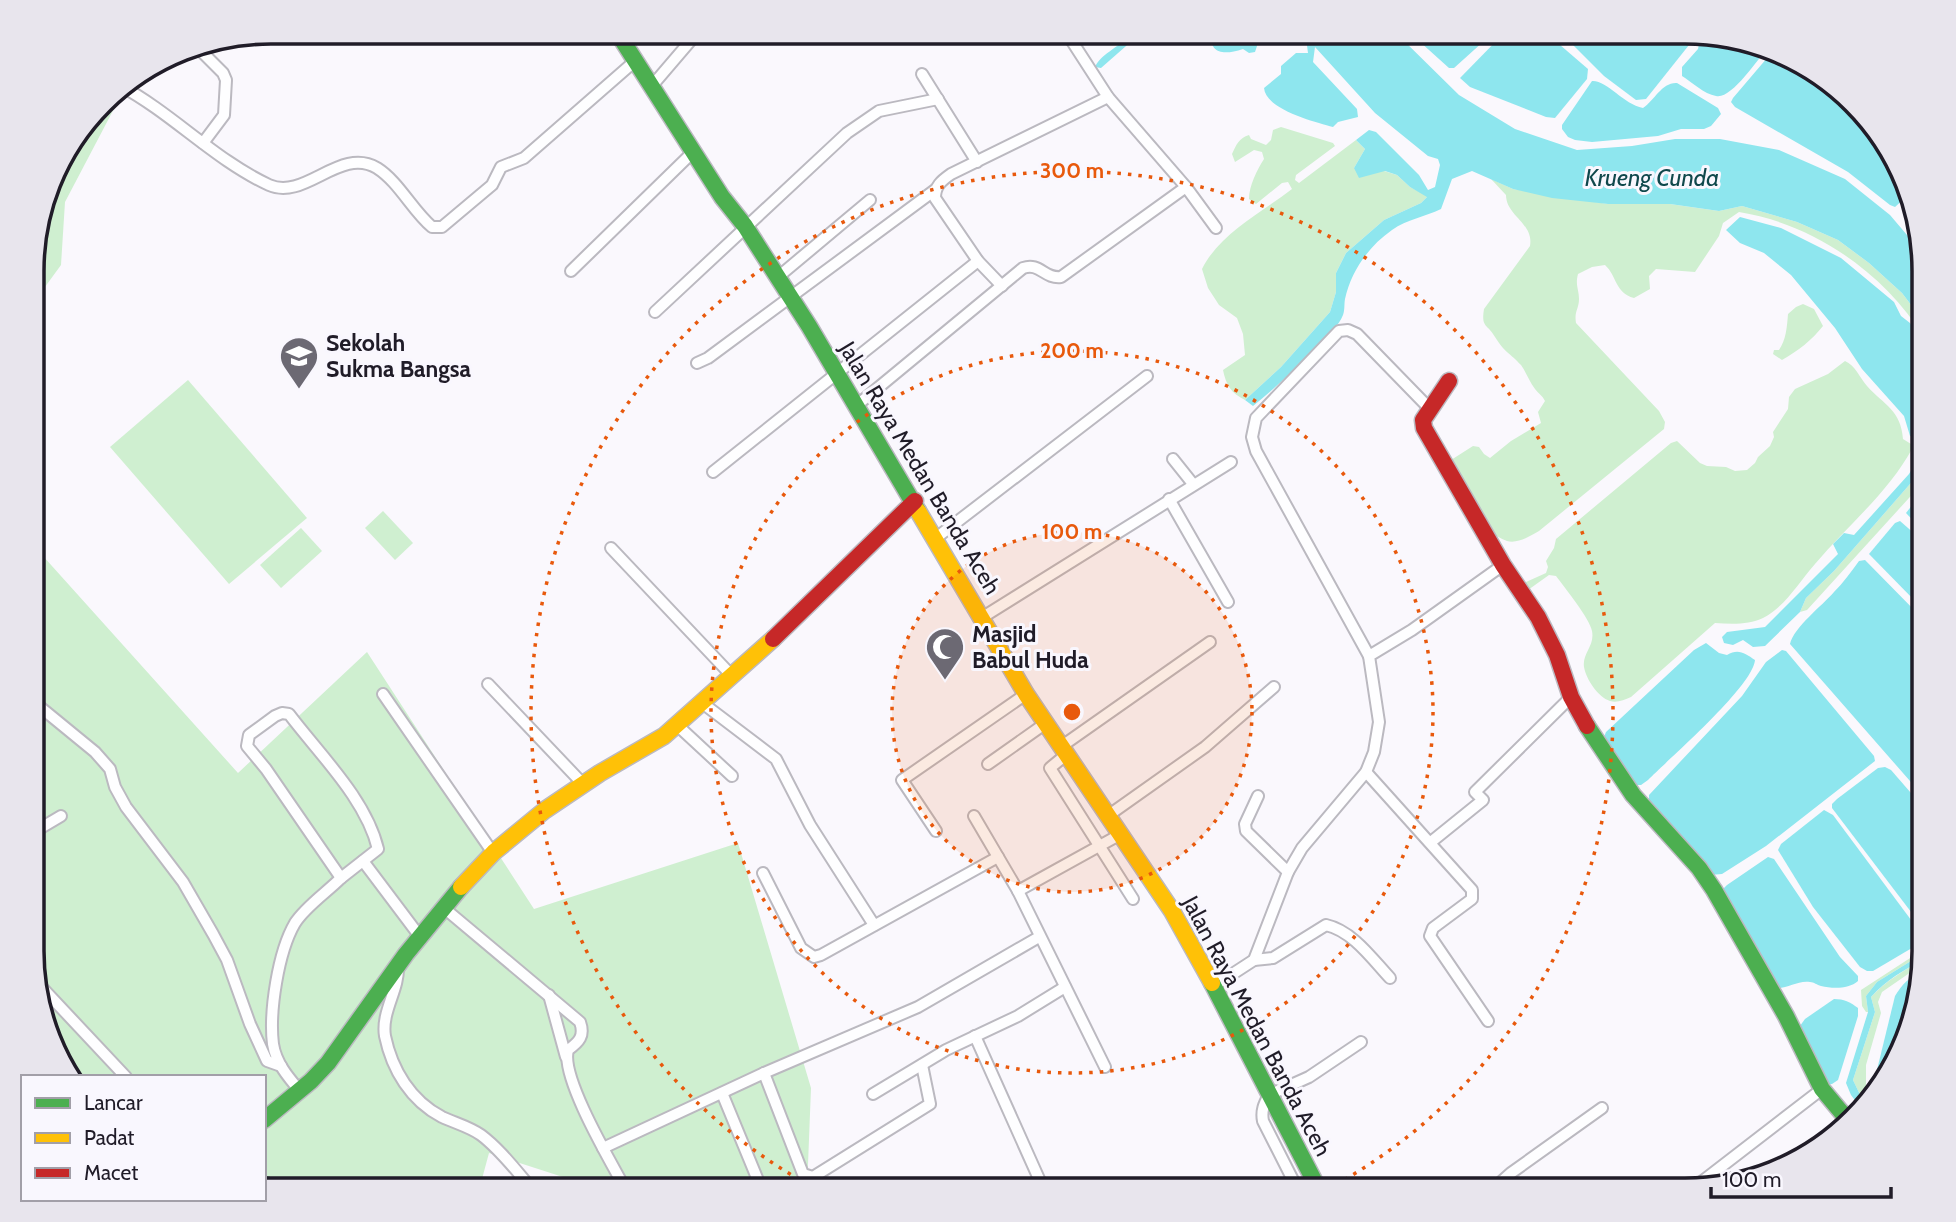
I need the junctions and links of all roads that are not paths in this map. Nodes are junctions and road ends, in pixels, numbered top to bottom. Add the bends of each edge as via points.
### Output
1 (625, 44) edge
2 (688, 44) edge
3 (1074, 44) edge
4 (204, 54) edge
5 (635, 61) junction
6 (922, 74) dead end
7 (651, 87) junction
8 (131, 93) edge
9 (1108, 97) junction
10 (938, 99) junction
11 (204, 143) junction
12 (693, 152) junction
13 (976, 162) junction
14 (1186, 187) junction
15 (935, 190) junction
16 (870, 200) dead end
17 (745, 226) junction
18 (1216, 228) dead end
19 (978, 261) junction
20 (571, 271) dead end
21 (778, 277) junction
22 (1002, 286) junction
23 (790, 297) junction
24 (655, 312) dead end
25 (697, 363) dead end
26 (836, 372) junction
27 (1147, 376) dead end
28 (1449, 380) dead end
29 (856, 406) junction
30 (1430, 409) junction
31 (1173, 459) dead end
32 (1231, 462) dead end
33 (713, 472) dead end
34 (1193, 484) junction
35 (1169, 499) junction
36 (915, 501) junction
37 (936, 538) junction
38 (611, 548) dead end
39 (1503, 565) junction
40 (1228, 602) dead end
41 (983, 617) junction
42 (1210, 642) dead end
43 (1369, 656) junction
44 (733, 677) junction
45 (488, 684) dead end
46 (1274, 687) dead end
47 (383, 694) dead end
48 (1026, 694) junction
49 (1571, 697) junction
50 (701, 702) junction
51 (44, 711) edge
52 (1046, 723) junction
53 (677, 725) junction
54 (1065, 750) junction
55 (988, 764) dead end
56 (1366, 772) junction
57 (732, 776) dead end
58 (583, 784) junction
59 (1258, 796) dead end
60 (1109, 815) junction
61 (61, 816) dead end
62 (974, 816) dead end
63 (44, 826) edge
64 (936, 831) dead end
65 (1121, 834) junction
66 (1431, 842) junction
67 (1100, 845) junction
68 (493, 853) junction
69 (998, 857) junction
70 (363, 861) junction
71 (1288, 872) junction
72 (763, 873) dead end
73 (341, 878) junction
74 (1018, 891) junction
75 (1133, 899) dead end
76 (444, 908) junction
77 (874, 925) junction
78 (1039, 937) junction
79 (421, 938) junction
80 (1254, 960) junction
81 (398, 967) junction
82 (1390, 978) dead end
83 (1214, 986) junction
84 (1066, 988) junction
85 (48, 995) edge
86 (549, 995) junction
87 (1488, 1021) dead end
88 (975, 1036) junction
89 (1361, 1042) dead end
90 (566, 1057) junction
91 (922, 1065) junction
92 (281, 1066) junction
93 (1105, 1067) dead end
94 (764, 1073) junction
95 (124, 1075) edge
96 (1822, 1089) junction
97 (300, 1091) junction
98 (722, 1093) junction
99 (873, 1094) dead end
100 (1269, 1095) junction
101 (1602, 1108) dead end
102 (1843, 1114) edge
103 (266, 1118) edge
104 (603, 1148) junction
105 (813, 1177) joint
106 (1708, 1177) edge
107 (522, 1178) edge
108 (619, 1178) edge
109 (757, 1178) edge
110 (1039, 1178) edge
111 (1292, 1178) edge
112 (1313, 1178) edge
113 (1505, 1178) edge

1 - 5 main road, Jalan Raya Medan Banda Aceh
2 - 7 street
3 - 9 street
4 - 11 street via 226,80 224,115
5 - 7 main road, Jalan Raya Medan Banda Aceh
5 - 11 street via 524,158 501,167 492,186 442,226 432,227 421,218 389,179 368,164 346,165 298,185 272,186
6 - 10 street
7 - 12 main road, Jalan Raya Medan Banda Aceh
8 - 11 street
9 - 13 street
9 - 14 street
10 - 13 street
10 - 17 street via 879,111 847,133
12 - 17 main road, Jalan Raya Medan Banda Aceh
12 - 20 street
13 - 15 street via 940,181
14 - 18 street
14 - 22 street via 1061,277 1045,275 1031,265
15 - 19 street via 935,198
15 - 23 street
16 - 21 street
17 - 21 main road, Jalan Raya Medan Banda Aceh
17 - 24 street
19 - 22 street
19 - 26 street
21 - 23 main road, Jalan Raya Medan Banda Aceh
22 - 29 street
23 - 25 street
23 - 26 main road, Jalan Raya Medan Banda Aceh
26 - 29 main road, Jalan Raya Medan Banda Aceh
26 - 33 street
27 - 37 street
28 - 30 main road
29 - 36 main road, Jalan Raya Medan Banda Aceh
30 - 39 main road via 1424,428
30 - 43 street via 1357,334 1339,331 1261,411 1252,430 1256,451
31 - 34 street
32 - 34 street
34 - 35 street
35 - 40 street
35 - 41 street
36 - 37 main road, Jalan Raya Medan Banda Aceh
36 - 44 main road
37 - 41 main road, Jalan Raya Medan Banda Aceh
38 - 44 street
39 - 43 street
39 - 49 main road via 1538,617
41 - 48 main road, Jalan Raya Medan Banda Aceh
42 - 54 street
43 - 56 street via 1379,722
44 - 50 main road
45 - 58 street
46 - 60 street via 1205,747
47 - 68 street
48 - 52 main road, Jalan Raya Medan Banda Aceh
48 - 64 street via 902,780
49 - 66 street via 1475,792 1483,799
49 - 96 main road via 1633,794 1714,890
50 - 53 main road
50 - 77 street via 776,759 810,825
51 - 92 street via 110,769 126,807 169,862 227,960 267,1061
52 - 54 main road, Jalan Raya Medan Banda Aceh
52 - 55 street
53 - 57 street
53 - 58 main road via 642,752
54 - 60 main road, Jalan Raya Medan Banda Aceh
54 - 67 street via 1050,768
56 - 66 street
56 - 71 street via 1302,848
58 - 68 main road
59 - 71 street via 1246,831
60 - 65 main road, Jalan Raya Medan Banda Aceh
61 - 63 street
62 - 69 street
65 - 67 street
65 - 83 main road, Jalan Raya Medan Banda Aceh
66 - 87 street via 1473,895 1433,928 1430,936
67 - 74 street
67 - 75 street
68 - 76 main road
69 - 74 street
69 - 77 street
70 - 73 street
70 - 73 street via 378,849 362,809 289,714 275,716 249,735 247,746
70 - 79 street
71 - 80 street
72 - 77 street via 808,955 821,955
73 - 92 street via 296,921 280,962 274,1045
74 - 78 street
76 - 79 main road
76 - 86 street
78 - 84 street
78 - 94 street via 918,1007
79 - 81 main road
80 - 82 street via 1273,958 1326,925 1359,944
80 - 83 street
81 - 97 main road via 328,1063
81 - 107 street via 385,1033 408,1091 423,1106 480,1134
83 - 100 main road, Jalan Raya Medan Banda Aceh
84 - 88 street
84 - 93 street
85 - 95 street
86 - 90 street
86 - 90 street via 583,1030
88 - 91 street
88 - 110 street
89 - 100 street via 1310,1077
90 - 104 street via 583,1109
91 - 99 street
91 - 105 street via 930,1104
92 - 97 street
94 - 98 street
94 - 105 street via 803,1174
96 - 102 main road
96 - 106 street
97 - 103 main road
98 - 104 street
98 - 109 street
100 - 111 street via 1263,1121
100 - 112 main road, Jalan Raya Medan Banda Aceh
101 - 113 street
104 - 108 street

